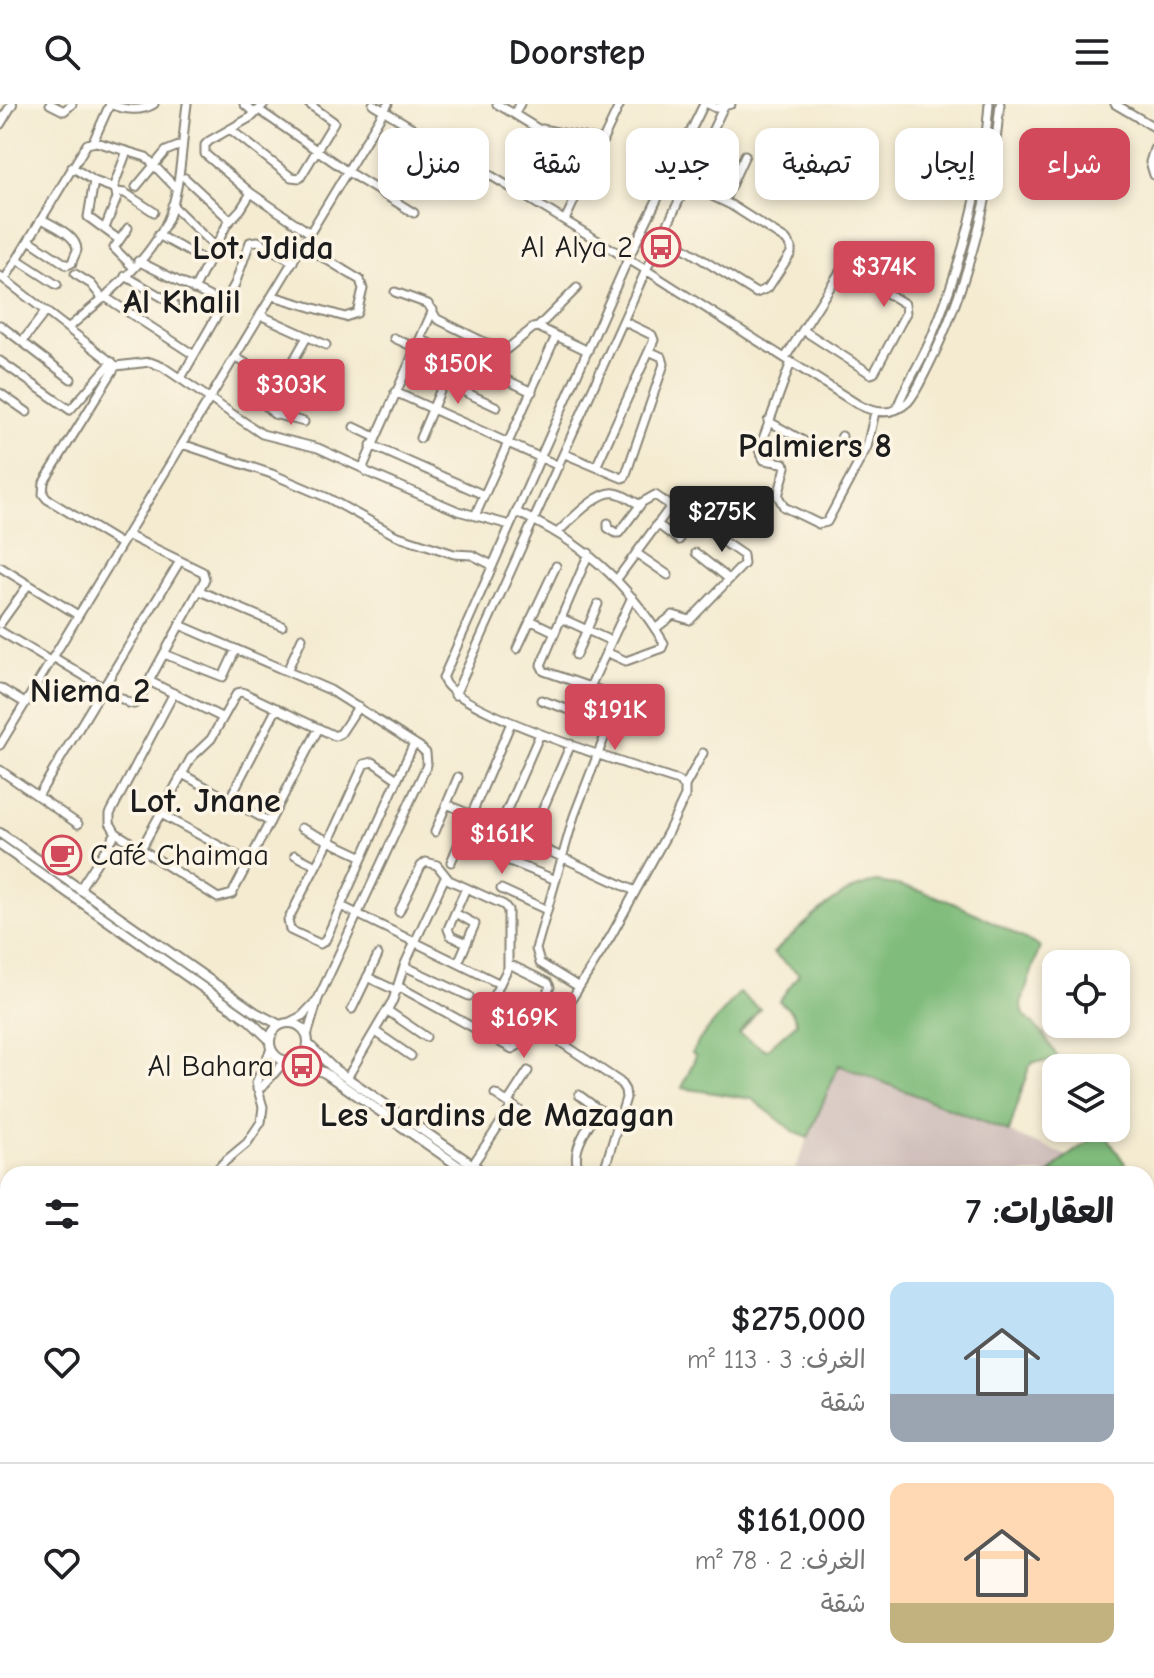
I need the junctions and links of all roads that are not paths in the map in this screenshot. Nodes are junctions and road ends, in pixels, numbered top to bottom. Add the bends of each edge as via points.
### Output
1 (12, 104) edge
2 (50, 104) edge
3 (72, 104) edge
4 (110, 104) edge
5 (154, 104) edge
6 (187, 104) edge
7 (244, 104) edge
8 (309, 104) edge
9 (373, 104) edge
10 (497, 104) edge
11 (520, 104) edge
12 (620, 104) edge
13 (706, 104) edge
14 (989, 104) edge
15 (1000, 104) edge
16 (1115, 104) edge
17 (727, 106) edge
18 (262, 107) edge
19 (386, 107) edge
20 (514, 114) junction
21 (0, 124) edge
22 (1154, 127) edge
23 (538, 128) edge
24 (609, 128) edge
25 (716, 128) edge
26 (230, 129) junction
27 (93, 142) junction
28 (181, 145) junction
29 (1154, 149) edge
30 (318, 150) junction
31 (127, 151) junction
32 (745, 155) dead end
33 (153, 164) junction
34 (72, 167) junction
35 (348, 172) junction
36 (1154, 175) edge
37 (185, 178) dead end
38 (94, 181) junction
39 (136, 187) dead end
40 (176, 188) junction
41 (116, 190) junction
42 (251, 193) junction
43 (575, 200) edge
44 (679, 200) edge
45 (724, 201) joint
46 (172, 205) junction
47 (154, 212) dead end
48 (414, 213) dead end
49 (42, 219) junction
50 (230, 220) junction
51 (565, 220) junction
52 (105, 228) junction
53 (128, 228) dead end
54 (310, 233) junction
55 (158, 235) junction
56 (663, 235) junction
57 (118, 239) junction
58 (29, 240) junction
59 (303, 245) junction
60 (215, 247) junction
61 (17, 259) junction
62 (628, 259) junction
63 (208, 262) junction
64 (293, 262) junction
65 (136, 264) junction
66 (646, 270) junction
67 (75, 274) dead end
68 (125, 276) junction
69 (2, 277) edge
70 (57, 285) dead end
71 (577, 288) dead end
72 (194, 290) junction
73 (395, 292) dead end
74 (273, 296) junction
75 (104, 298) junction
76 (174, 304) dead end
77 (224, 304) junction
78 (433, 310) junction
79 (46, 311) junction
80 (260, 315) junction
81 (623, 321) junction
82 (0, 325) edge
83 (538, 327) junction
84 (68, 328) junction
85 (803, 330) junction
86 (556, 336) junction
87 (307, 337) junction
88 (394, 338) dead end
89 (420, 339) junction
90 (22, 342) junction
91 (326, 345) dead end
92 (416, 348) junction
93 (588, 351) junction
94 (649, 351) junction
95 (194, 355) junction
96 (235, 357) junction
97 (788, 360) junction
98 (0, 361) edge
99 (114, 364) junction
100 (433, 377) dead end
101 (181, 378) junction
102 (71, 379) dead end
103 (444, 382) junction
104 (280, 384) junction
105 (395, 392) junction
106 (532, 392) junction
107 (0, 393) edge
108 (209, 399) junction
109 (497, 407) dead end
110 (897, 408) junction
111 (433, 409) junction
112 (27, 412) dead end
113 (875, 412) junction
114 (768, 421) junction
115 (304, 422) dead end
116 (354, 427) dead end
117 (842, 436) dead end
118 (420, 438) dead end
119 (373, 441) junction
120 (508, 443) junction
121 (182, 444) junction
122 (565, 454) junction
123 (540, 458) junction
124 (559, 466) junction
125 (596, 467) junction
126 (364, 469) junction
127 (484, 495) junction
128 (641, 504) junction
129 (671, 506) junction
130 (516, 512) junction
131 (475, 516) junction
132 (535, 520) junction
133 (608, 523) dead end
134 (657, 524) junction
135 (510, 525) junction
136 (557, 533) junction
137 (127, 535) junction
138 (679, 540) dead end
139 (121, 544) junction
140 (589, 553) junction
141 (636, 553) junction
142 (696, 553) dead end
143 (180, 561) junction
144 (492, 565) junction
145 (556, 566) dead end
146 (0, 567) edge
147 (668, 575) dead end
148 (617, 579) junction
149 (729, 579) junction
150 (28, 585) junction
151 (200, 591) junction
152 (632, 597) junction
153 (598, 604) dead end
154 (78, 615) junction
155 (561, 618) junction
156 (530, 620) junction
157 (0, 624) edge
158 (180, 625) junction
159 (282, 626) dead end
160 (655, 629) junction
161 (587, 630) junction
162 (0, 631) edge
163 (555, 632) junction
164 (302, 638) dead end
165 (611, 641) junction
166 (236, 649) junction
167 (517, 649) dead end
168 (606, 652) junction
169 (164, 654) junction
170 (576, 655) dead end
171 (51, 659) junction
172 (287, 671) junction
173 (149, 681) junction
174 (590, 687) junction
175 (0, 688) edge
176 (104, 688) junction
177 (174, 693) junction
178 (455, 695) junction
179 (541, 700) dead end
180 (25, 703) junction
181 (358, 707) junction
182 (277, 708) junction
183 (223, 718) junction
184 (511, 723) junction
185 (610, 724) junction
186 (319, 728) junction
187 (540, 734) junction
188 (414, 743) junction
189 (571, 744) junction
190 (0, 745) edge
191 (703, 753) dead end
192 (598, 754) junction
193 (0, 770) edge
194 (182, 774) junction
195 (458, 777) dead end
196 (397, 779) junction
197 (685, 786) junction
198 (38, 796) junction
199 (229, 800) junction
200 (447, 804) junction
201 (330, 812) dead end
202 (161, 814) junction
203 (471, 815) junction
204 (340, 817) junction
205 (270, 822) junction
206 (78, 824) dead end
207 (301, 828) dead end
208 (499, 828) junction
209 (435, 832) dead end
210 (0, 833) edge
211 (116, 833) junction
212 (329, 841) junction
213 (460, 841) junction
214 (529, 841) junction
215 (0, 845) edge
216 (141, 849) junction
217 (295, 855) dead end
218 (363, 857) junction
219 (563, 857) junction
220 (249, 862) junction
221 (451, 862) dead end
222 (316, 866) junction
223 (445, 877) junction
224 (556, 880) junction
225 (466, 888) junction
226 (501, 889) dead end
227 (79, 890) junction
228 (635, 891) junction
229 (341, 906) junction
230 (547, 910) junction
231 (399, 912) dead end
232 (455, 913) junction
233 (359, 914) junction
234 (415, 942) junction
235 (467, 943) junction
236 (378, 955) dead end
237 (458, 963) junction
238 (509, 964) junction
239 (404, 966) junction
240 (367, 977) junction
241 (500, 984) junction
242 (579, 987) junction
243 (398, 988) junction
244 (496, 993) junction
245 (469, 996) dead end
246 (318, 999) junction
247 (352, 1009) dead end
248 (388, 1011) junction
249 (508, 1021) dead end
250 (284, 1024) junction
251 (476, 1030) junction
252 (376, 1032) junction
253 (426, 1037) dead end
254 (307, 1040) junction
255 (270, 1044) junction
256 (411, 1056) dead end
257 (295, 1060) junction
258 (285, 1061) junction
259 (528, 1071) dead end
260 (347, 1078) junction
261 (257, 1089) junction
262 (495, 1094) dead end
263 (579, 1095) dead end
264 (513, 1106) junction
265 (598, 1109) junction
266 (620, 1118) junction
267 (220, 1166) edge
268 (466, 1166) edge
269 (467, 1166) edge
270 (473, 1166) edge
271 (577, 1166) edge
272 (605, 1166) edge

1 - 21 main road
2 - 3 street via 64,111
4 - 5 street via 132,109
4 - 27 street
6 - 28 street
7 - 18 street via 253,112
8 - 30 street via 334,122
9 - 19 street
10 - 20 street
11 - 20 street
12 - 24 street
13 - 17 street
13 - 62 street
14 - 110 street via 983,158 958,262 930,342
15 - 110 street via 987,190 955,305 919,384
16 - 22 street
17 - 25 street
18 - 26 street
18 - 30 street
19 - 35 street
19 - 51 street
20 - 23 street
26 - 30 street via 295,179 304,176
26 - 42 street via 207,143 205,154
27 - 31 street
27 - 34 street
28 - 33 street
28 - 40 street
29 - 36 street
30 - 35 street
31 - 33 street
31 - 41 street
32 - 45 street
33 - 39 street
33 - 40 street
34 - 38 street
34 - 49 street
35 - 48 street
35 - 54 street
37 - 50 street
38 - 41 street
38 - 52 street via 87,215
40 - 46 street
41 - 47 street
41 - 52 street
42 - 50 street
42 - 54 street
43 - 51 street
44 - 56 street
45 - 56 street via 791,247 764,292 753,293
46 - 55 street
46 - 60 street
49 - 58 street
49 - 58 street via 76,245 72,263 67,265
50 - 60 street
51 - 62 street
52 - 57 street
53 - 57 street
54 - 59 street
55 - 63 street
55 - 65 street
56 - 66 street
57 - 65 street via 114,251
58 - 61 street
59 - 64 street
59 - 74 street via 360,280 357,313 345,317
60 - 63 street
61 - 69 street
61 - 70 street
62 - 66 street
62 - 93 street
63 - 72 street
64 - 74 street
64 - 77 street via 252,241
65 - 68 street
65 - 72 street
66 - 81 street
66 - 97 street
67 - 75 street
68 - 75 street
68 - 76 street
69 - 79 street
71 - 83 street
72 - 77 street
73 - 78 street
74 - 80 street
75 - 84 street
75 - 95 street
77 - 95 street
78 - 83 street via 437,319 500,350
78 - 89 street
79 - 84 street
79 - 90 street
80 - 87 street
80 - 96 street
81 - 94 street via 652,335
81 - 122 street
82 - 90 street
83 - 86 street
84 - 99 street
85 - 85 street via 845,268 906,308 871,374
85 - 97 street
86 - 93 street
86 - 106 street
87 - 91 street
87 - 104 street
88 - 92 street
89 - 92 street
89 - 106 street
90 - 102 street
92 - 105 street
93 - 123 street
94 - 125 street
94 - 125 street via 664,364 625,477
95 - 101 street
96 - 104 street
96 - 108 street
97 - 113 street
97 - 114 street
98 - 99 street via 70,410
99 - 101 street via 150,362
99 - 139 street via 44,482 43,494
100 - 103 street
101 - 108 street
103 - 109 street
103 - 111 street
104 - 115 street via 268,409
105 - 111 street
105 - 119 street
106 - 120 street
107 - 112 street
108 - 121 street
108 - 126 street via 262,434 318,448
110 - 113 street
111 - 118 street
111 - 120 street
113 - 114 street via 867,447 823,524 780,502 786,467 759,453
114 - 117 street via 827,454
116 - 119 street
119 - 126 street
119 - 127 street
120 - 123 street
120 - 127 street
121 - 137 street
121 - 144 street via 272,474 395,535
122 - 124 street
122 - 125 street
123 - 124 street
123 - 130 street
124 - 132 street
126 - 131 street
127 - 131 street
128 - 129 street via 653,495
128 - 133 street via 619,533
128 - 136 street via 608,493
129 - 134 street
129 - 149 street via 743,555 744,564
130 - 132 street
130 - 135 street
131 - 135 street
132 - 136 street
132 - 178 street
134 - 138 street
134 - 141 street
135 - 144 street
136 - 140 street
137 - 139 street
137 - 143 street
139 - 154 street
140 - 148 street
140 - 155 street
141 - 147 street
141 - 148 street
142 - 149 street
143 - 151 street via 204,574
143 - 176 street
144 - 178 street via 444,675 444,685
145 - 156 street
146 - 150 street
148 - 152 street
149 - 160 street via 690,620 673,615
150 - 154 street
150 - 157 street
151 - 158 street
151 - 159 street
152 - 160 street
152 - 165 street
153 - 161 street
154 - 171 street
155 - 161 street
155 - 163 street
156 - 163 street
156 - 167 street
158 - 166 street
158 - 169 street
160 - 168 street via 662,648 626,661
161 - 165 street
161 - 170 street
162 - 171 street
163 - 174 street via 541,669
164 - 172 street
165 - 168 street
166 - 169 street via 223,677
166 - 172 street
168 - 174 street
169 - 173 street
171 - 176 street
171 - 180 street
172 - 181 street
173 - 176 street via 133,704
173 - 177 street
174 - 185 street via 617,699
175 - 180 street
176 - 198 street
177 - 183 street
177 - 211 street via 110,814
178 - 184 street
179 - 185 street
180 - 190 street
181 - 186 street via 337,735
181 - 188 street
182 - 183 street via 238,692
182 - 186 street
182 - 199 street
183 - 194 street
184 - 187 street
184 - 203 street
185 - 192 street
186 - 205 street
187 - 189 street
187 - 208 street
188 - 196 street
188 - 233 street via 426,753 427,765
189 - 192 street
189 - 214 street
191 - 197 street
192 - 197 street
192 - 219 street
193 - 198 street
194 - 199 street
194 - 202 street
195 - 200 street
196 - 204 street via 366,762
196 - 218 street
197 - 228 street
198 - 206 street
199 - 205 street
200 - 203 street
200 - 209 street
201 - 204 street
202 - 216 street
202 - 220 street
203 - 208 street
203 - 213 street
204 - 212 street
205 - 220 street
207 - 212 street
208 - 214 street
210 - 227 main road
211 - 216 street
211 - 227 street
212 - 218 street
212 - 222 street
213 - 221 street
213 - 224 street
214 - 219 street
215 - 255 main road via 257,1025
216 - 220 street via 218,898 232,894
217 - 222 street
218 - 229 street
219 - 224 street
219 - 228 street
222 - 229 street via 288,927 322,944
223 - 225 street
223 - 231 street via 437,865 424,863
223 - 234 street
224 - 230 street
225 - 232 street
225 - 238 street via 508,910
226 - 230 street
227 - 250 main road via 255,1012
228 - 242 street
229 - 233 street
230 - 242 street via 536,958
232 - 235 street via 448,932
232 - 235 street via 475,923
233 - 234 street
233 - 246 street
234 - 237 street
234 - 239 street
235 - 237 street
236 - 240 street
237 - 241 street
238 - 241 street
238 - 251 street via 549,984 550,990 515,1048
239 - 243 street
239 - 245 street
240 - 243 street
240 - 247 street
241 - 244 street
242 - 266 street via 554,1026 554,1035 622,1084 626,1098
243 - 248 street
243 - 251 street
244 - 249 street via 514,1004
244 - 251 street
246 - 250 street via 302,1016
246 - 254 street
248 - 252 street
248 - 253 street
250 - 254 main road via 299,1027
250 - 255 main road via 274,1030
252 - 256 street
252 - 260 street
254 - 257 main road via 305,1052
254 - 260 main road
255 - 258 main road via 276,1057
255 - 261 street
257 - 258 main road
257 - 268 main road via 325,1073
258 - 261 street
259 - 264 street
260 - 269 main road
261 - 267 street via 263,1114 257,1130
262 - 264 street
263 - 265 street
264 - 270 street
265 - 266 street
265 - 271 street via 575,1155
266 - 272 street

